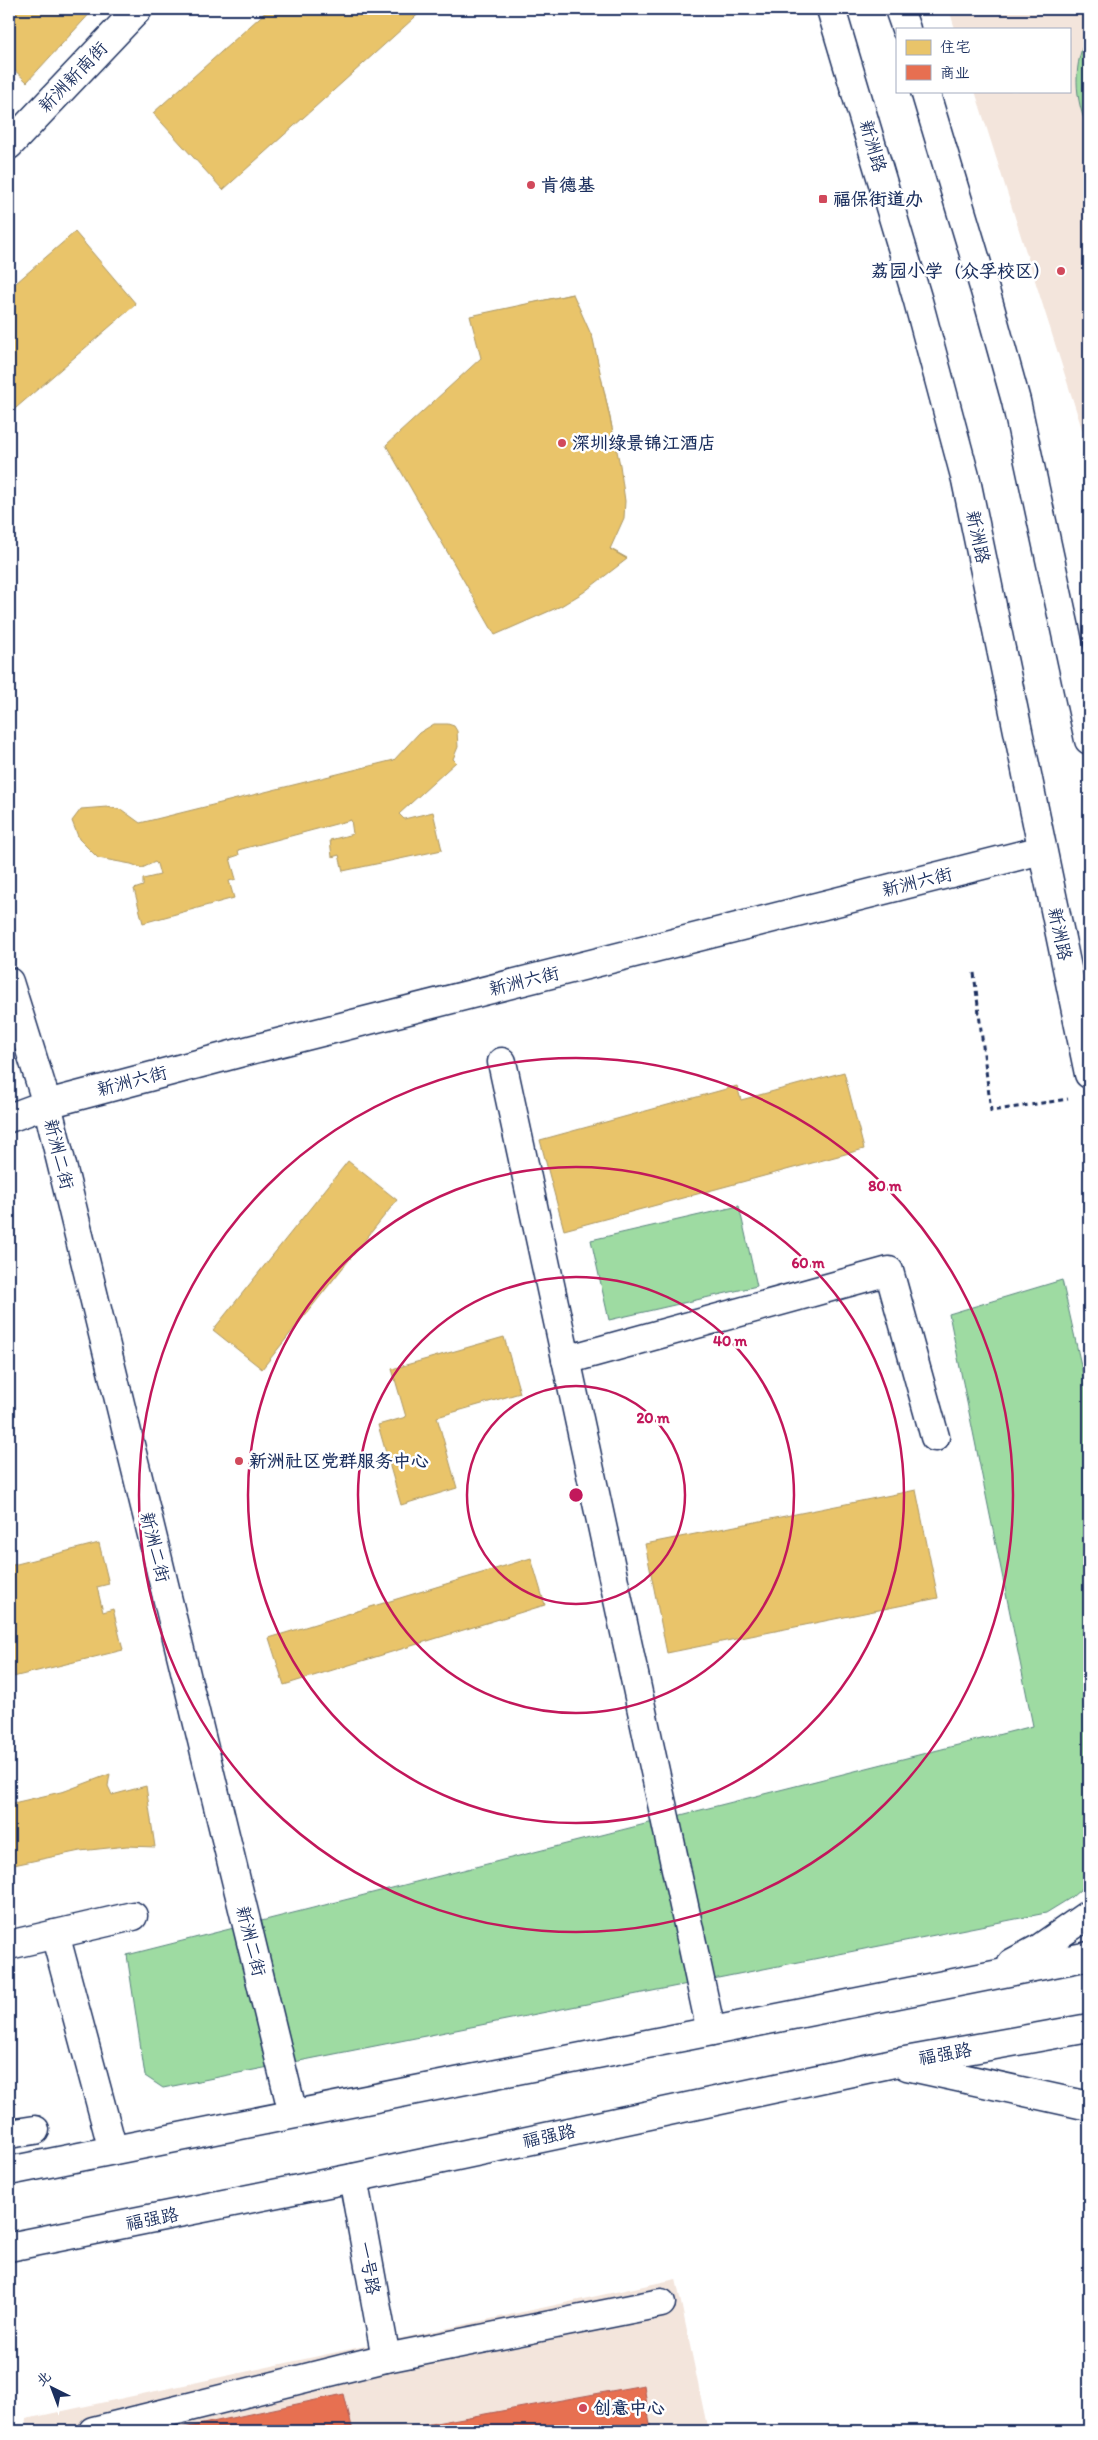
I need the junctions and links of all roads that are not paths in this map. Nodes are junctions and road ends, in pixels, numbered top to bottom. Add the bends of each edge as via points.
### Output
1 (138, 9) edge
2 (831, 9) edge
3 (900, 9) edge
4 (906, 28) edge
5 (925, 92) edge
6 (9, 144) edge
7 (1089, 740) edge
8 (1042, 850) junction
9 (9, 982) edge
10 (502, 1062) dead end
11 (1089, 1074) edge
12 (47, 1104) junction
13 (9, 1118) edge
14 (566, 1360) junction
15 (935, 1438) dead end
16 (1089, 1914) edge
17 (133, 1916) dead end
18 (55, 1934) junction
19 (9, 1945) edge
20 (1089, 1956) edge
21 (988, 1976) junction
22 (1089, 2028) edge
23 (711, 2031) junction
24 (894, 2063) junction
25 (1089, 2106) edge
26 (293, 2114) junction
27 (113, 2150) junction
28 (9, 2171) edge
29 (353, 2178) junction
30 (9, 2248) edge
31 (661, 2303) dead end
32 (386, 2358) junction
33 (93, 2431) edge

1 - 6 main road, 新洲新南街
2 - 8 main road, 新洲路 via 915,292 966,480
3 - 4 main road
5 - 7 main road via 1016,401
8 - 11 main road, 新洲路
8 - 12 main road, 新洲六街
9 - 12 main road, 新洲二街
10 - 14 main road
12 - 13 main road, 新洲六街
12 - 26 main road, 新洲二街
14 - 15 main road via 890,1271
14 - 23 main road
16 - 21 main road via 1040,1948
17 - 18 main road
18 - 19 main road
18 - 27 main road
20 - 21 main road
21 - 23 main road
22 - 24 main road, 福强路
23 - 26 main road
24 - 25 main road
24 - 29 main road, 福强路
26 - 27 main road
27 - 28 main road
29 - 30 main road, 福强路
29 - 32 main road, 一号路
31 - 32 main road
32 - 33 main road

